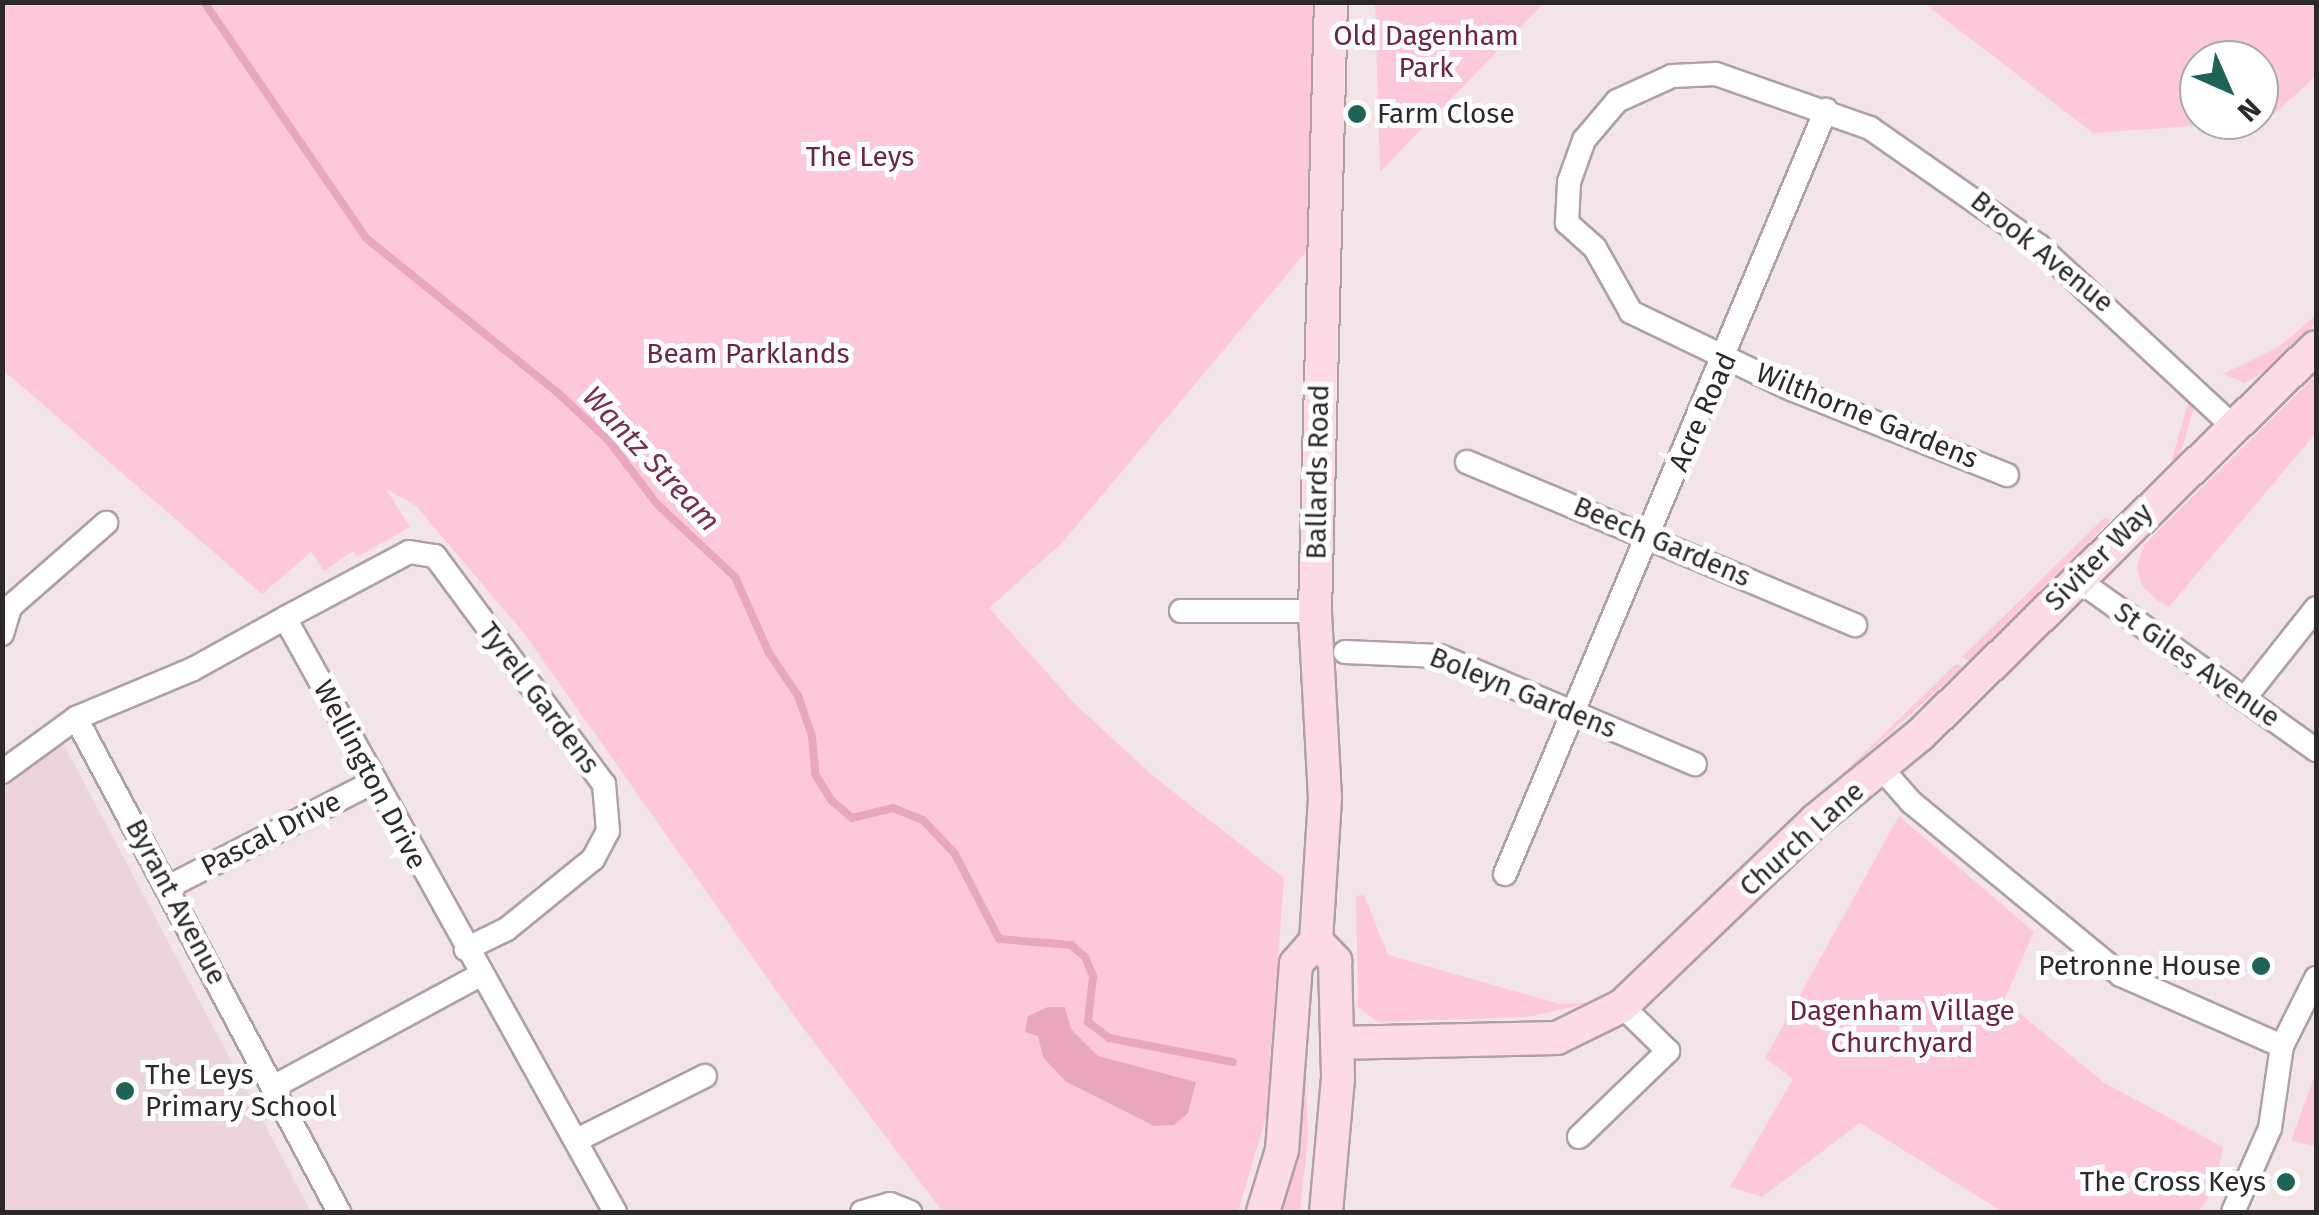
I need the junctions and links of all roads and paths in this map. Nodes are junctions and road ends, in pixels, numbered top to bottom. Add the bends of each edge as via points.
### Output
1 (1332, 2) edge
2 (1826, 110) junction
3 (2316, 348) edge
4 (1728, 357) junction
5 (2233, 426) junction
6 (1467, 462) dead end
7 (2008, 475) dead end
8 (106, 523) dead end
9 (1649, 534) junction
10 (2077, 580) junction
11 (2316, 608) edge
12 (1180, 611) dead end
13 (1315, 612) junction
14 (284, 618) junction
15 (1855, 626) dead end
16 (2, 634) edge
17 (1345, 652) dead end
18 (2244, 698) junction
19 (1573, 711) junction
20 (76, 718) junction
21 (2316, 750) edge
22 (1695, 764) dead end
23 (1882, 768) junction
24 (2, 772) edge
25 (375, 781) junction
26 (1505, 874) dead end
27 (168, 887) junction
28 (1316, 941) junction
29 (466, 949) junction
30 (480, 975) junction
31 (2312, 994) edge
32 (1622, 1006) junction
33 (1337, 1043) junction
34 (2282, 1046) junction
35 (706, 1076) dead end
36 (275, 1086) junction
37 (1288, 1093) junction
38 (1579, 1137) dead end
39 (576, 1140) junction
40 (338, 1212) edge
41 (614, 1212) edge
42 (862, 1212) edge
43 (910, 1212) edge
44 (1264, 1212) edge
45 (1326, 1212) edge
46 (2232, 1212) edge

1 - 13 main road, Ballards Road
2 - 4 street, Acre Road
2 - 4 street, Brook Avenue via 1696,73 1617,101 1584,140 1569,182 1567,223 1596,248 1630,312
2 - 5 street, Brook Avenue via 1870,128 1992,208 2129,323
3 - 5 main road, Siviter Way
4 - 7 street, Wilthorne Gardens
4 - 9 street, Acre Road
5 - 10 main road, Siviter Way
6 - 9 street, Beech Gardens
8 - 16 street via 10,608
9 - 15 street, Beech Gardens
9 - 19 street, Acre Road
10 - 18 street, St Giles Avenue
10 - 23 main road, Siviter Way
11 - 18 street
12 - 13 street
13 - 28 main road, Ballards Road via 1325,798
14 - 20 street via 192,669
14 - 25 street, Wellington Drive
14 - 29 street, Tyrell Gardens via 409,552 434,556 604,784 608,831 593,859 507,929
17 - 19 street, Boleyn Gardens via 1440,656
18 - 21 street, St Giles Avenue
19 - 22 street, Boleyn Gardens
19 - 26 street, Acre Road
20 - 24 street
20 - 27 street, Byrant Avenue
23 - 32 main road, Church Lane via 1816,820
23 - 34 street, Church Lane via 1911,802 2121,974
25 - 27 street, Pascal Drive
25 - 29 street, Wellington Drive
27 - 36 street, Byrant Avenue
28 - 33 main road, Ballards Road via 1335,961
28 - 37 main road, Ballards Road via 1296,964
29 - 30 street, Wellington Drive
30 - 36 street
30 - 39 street, Wellington Drive
31 - 34 street
32 - 33 main road, Church Lane via 1557,1038
32 - 38 street via 1668,1051
33 - 37 main road via 1310,1063
33 - 45 main road, Ballards Road
34 - 46 street via 2270,1128
35 - 39 street
36 - 40 street, Byrant Avenue
37 - 44 main road, Ballards Road via 1282,1150
39 - 41 street, Wellington Drive
42 - 43 street via 890,1204

